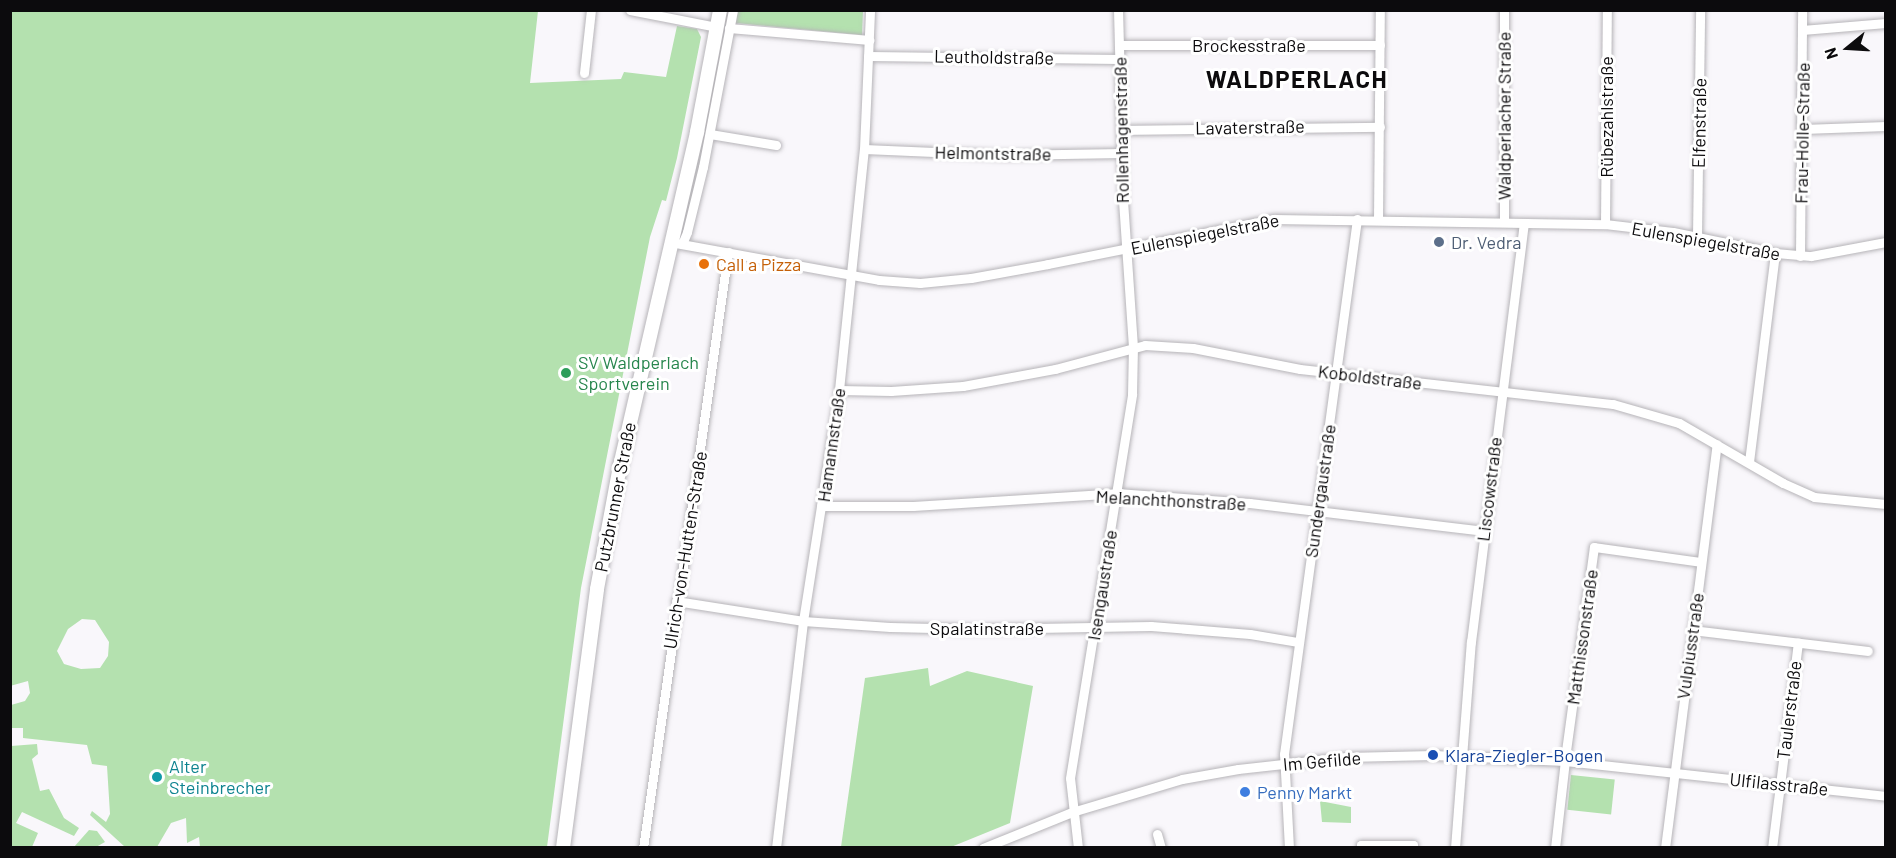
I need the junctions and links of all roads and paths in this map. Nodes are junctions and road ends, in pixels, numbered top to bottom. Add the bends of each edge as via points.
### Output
1 (591, 10) edge
2 (630, 10) edge
3 (720, 10) edge
4 (733, 10) edge
5 (870, 10) edge
6 (1118, 10) edge
7 (1380, 10) edge
8 (1504, 10) edge
9 (1607, 10) edge
10 (1700, 10) edge
11 (1802, 10) edge
12 (654, 13) edge
13 (1886, 22) edge
14 (723, 28) junction
15 (1802, 30) junction
16 (868, 40) junction
17 (1119, 45) junction
18 (1380, 45) junction
19 (868, 56) junction
20 (1119, 59) junction
21 (584, 73) dead end
22 (1886, 126) edge
23 (1380, 127) junction
24 (1803, 129) junction
25 (1121, 130) junction
26 (710, 134) junction
27 (776, 145) dead end
28 (864, 149) junction
29 (1122, 153) junction
30 (1357, 219) junction
31 (1378, 220) junction
32 (1504, 222) junction
33 (1524, 223) junction
34 (1605, 225) junction
35 (1697, 236) junction
36 (1886, 242) edge
37 (676, 243) junction
38 (1125, 250) junction
39 (728, 252) junction
40 (1775, 253) junction
41 (1800, 256) junction
42 (852, 276) junction
43 (1133, 347) junction
44 (1337, 373) junction
45 (839, 390) junction
46 (1501, 392) junction
47 (1717, 444) junction
48 (1749, 462) junction
49 (1117, 494) junction
50 (1886, 504) edge
51 (821, 506) junction
52 (1317, 510) junction
53 (1484, 531) junction
54 (1701, 562) junction
55 (676, 601) junction
56 (803, 621) junction
57 (1095, 626) junction
58 (1692, 630) junction
59 (1298, 642) junction
60 (1798, 643) junction
61 (1868, 651) dead end
62 (1461, 756) junction
63 (1564, 761) junction
64 (1285, 763) junction
65 (1673, 773) junction
66 (1780, 784) junction
67 (1886, 796) edge
68 (1072, 812) junction
69 (1157, 834) dead end
70 (562, 848) edge
71 (643, 848) edge
72 (776, 848) edge
73 (983, 848) edge
74 (1078, 848) edge
75 (1161, 848) edge
76 (1289, 848) edge
77 (1361, 848) edge
78 (1413, 848) edge
79 (1455, 848) edge
80 (1555, 848) edge
81 (1665, 848) edge
82 (1772, 848) edge

1 - 21 street
2 - 12 street
3 - 14 main road, Putzbrunner Straße
4 - 14 street, Putzbrunner Straße
5 - 16 street, Hamannstraße
6 - 17 street, Rollenhagenstraße
7 - 18 street
8 - 32 street, Waldperlacher Straße
9 - 34 street, Rübezahlstraße
10 - 35 street, Elfenstraße
11 - 15 street, Frau-Holle-Straße
12 - 14 street
13 - 15 street
14 - 16 street
14 - 26 street, Putzbrunner Straße
14 - 37 main road, Putzbrunner Straße via 697,132
15 - 24 street, Frau-Holle-Straße
16 - 19 street, Hamannstraße
17 - 18 street, Brockesstraße
17 - 20 street, Rollenhagenstraße
18 - 23 street
19 - 20 street, Leutholdstraße
19 - 28 street, Hamannstraße
20 - 25 street, Rollenhagenstraße
22 - 24 street
23 - 25 street, Lavaterstraße
23 - 31 street
24 - 41 street, Frau-Holle-Straße
25 - 29 street, Rollenhagenstraße
26 - 27 street
26 - 37 street, Putzbrunner Straße via 694,204
28 - 29 street, Helmontstraße via 1004,156
28 - 42 street, Hamannstraße
29 - 38 street, Rollenhagenstraße
30 - 31 street, Eulenspiegelstraße
30 - 38 street, Eulenspiegelstraße via 1274,219
30 - 44 street, Sundergaustraße
31 - 32 street, Eulenspiegelstraße
32 - 33 street, Eulenspiegelstraße
33 - 34 street, Eulenspiegelstraße
33 - 46 street, Liscowstraße
34 - 35 street, Eulenspiegelstraße
35 - 40 street, Eulenspiegelstraße
36 - 41 street, Eulenspiegelstraße
37 - 39 street, Eulenspiegelstraße
37 - 70 main road, Putzbrunner Straße via 620,466 597,589
38 - 42 street, Eulenspiegelstraße via 971,278 920,283
38 - 43 street, Isengaustraße
39 - 42 street, Eulenspiegelstraße
39 - 55 street, Ulrich-von-Hutten-Straße
40 - 41 street, Eulenspiegelstraße
40 - 48 street
42 - 45 street, Hamannstraße
43 - 44 street, Koboldstraße via 1193,348
43 - 45 street, Koboldstraße via 1055,369 963,386
43 - 49 street, Isengaustraße via 1132,394
44 - 46 street, Koboldstraße
44 - 52 street, Sundergaustraße
45 - 51 street, Hamannstraße
46 - 47 street, Koboldstraße via 1632,408 1679,423
46 - 53 street, Liscowstraße
47 - 48 street, Koboldstraße
47 - 54 street, Vulpiusstraße
48 - 50 street, Koboldstraße via 1814,497
49 - 51 street, Melanchthonstraße via 914,506
49 - 52 street, Melanchthonstraße
49 - 57 street, Isengaustraße
51 - 56 street, Hamannstraße
52 - 53 street, Melanchthonstraße
52 - 59 street, Sundergaustraße
53 - 62 street, Liscowstraße
54 - 58 street, Vulpiusstraße
54 - 63 street, Matthissonstraße via 1594,548
55 - 56 street, Spalatinstraße
55 - 71 street, Ulrich-von-Hutten-Straße
56 - 57 street, Spalatinstraße via 933,628
56 - 72 street, Hamannstraße
57 - 59 street, Spalatinstraße via 1173,627
57 - 68 street, Isengaustraße via 1070,778
58 - 60 street
58 - 65 street, Vulpiusstraße
59 - 64 street, Sundergaustraße
60 - 61 street
60 - 66 street, Taulerstraße
62 - 63 street, Im Gefilde
62 - 64 street, Im Gefilde via 1356,757
62 - 79 street
63 - 65 street, Im Gefilde
63 - 80 street
64 - 68 street, Im Gefilde via 1182,779
64 - 76 street, Sundergaustraße
65 - 66 street, Ulfilasstraße
65 - 81 street, Vulpiusstraße
66 - 67 street, Ulfilasstraße
66 - 82 street, Taulerstraße
68 - 73 street, Im Gefilde
68 - 74 street, Isengaustraße
69 - 75 street
77 - 78 street

